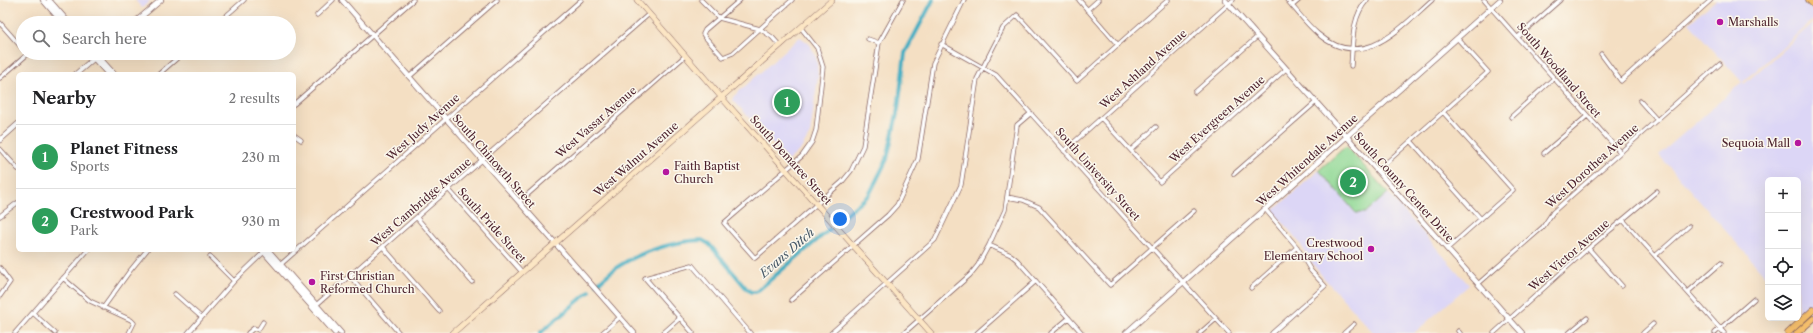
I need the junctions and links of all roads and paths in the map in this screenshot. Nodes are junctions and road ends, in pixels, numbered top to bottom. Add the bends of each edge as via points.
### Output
1 (43, 0) edge
2 (49, 0) edge
3 (161, 0) edge
4 (244, 0) edge
5 (333, 0) edge
6 (342, 0) edge
7 (413, 0) edge
8 (497, 0) edge
9 (581, 0) edge
10 (637, 0) edge
11 (701, 0) edge
12 (740, 0) edge
13 (792, 0) edge
14 (832, 0) edge
15 (903, 0) edge
16 (964, 0) edge
17 (1079, 0) edge
18 (1098, 0) edge
19 (1168, 0) edge
20 (1233, 0) edge
21 (1287, 0) edge
22 (1299, 0) edge
23 (1367, 0) edge
24 (1432, 0) edge
25 (1484, 0) edge
26 (1500, 0) edge
27 (1560, 0) edge
28 (1711, 0) edge
29 (1809, 0) edge
30 (1227, 2) edge
31 (1813, 4) edge
32 (1292, 6) junction
33 (1491, 8) junction
34 (1087, 10) junction
35 (649, 14) junction
36 (62, 15) edge
37 (316, 15) dead end
38 (57, 16) edge
39 (142, 16) edge
40 (226, 16) edge
41 (719, 18) junction
42 (0, 23) edge
43 (801, 28) junction
44 (760, 29) junction
45 (373, 36) junction
46 (1257, 37) junction
47 (1518, 37) junction
48 (1457, 38) junction
49 (868, 39) dead end
50 (16, 41) edge
51 (879, 43) junction
52 (941, 44) junction
53 (1118, 44) junction
54 (780, 46) junction
55 (1352, 48) junction
56 (1601, 54) dead end
57 (685, 56) junction
58 (20, 60) edge
59 (91, 60) edge
60 (100, 60) edge
61 (101, 60) edge
62 (175, 60) edge
63 (1720, 64) dead end
64 (983, 66) junction
65 (1351, 66) dead end
66 (1286, 70) junction
67 (78, 72) edge
68 (107, 72) edge
69 (112, 72) edge
70 (161, 72) edge
71 (409, 77) junction
72 (0, 78) edge
73 (1554, 78) junction
74 (1195, 92) dead end
75 (722, 98) junction
76 (296, 101) edge
77 (1640, 101) dead end
78 (1316, 102) junction
79 (1443, 112) junction
80 (1031, 113) junction
81 (1587, 116) junction
82 (1511, 117) dead end
83 (1101, 118) junction
84 (446, 119) junction
85 (1657, 120) junction
86 (16, 126) edge
87 (1156, 127) dead end
88 (296, 136) edge
89 (1347, 136) junction
90 (0, 140) edge
91 (301, 140) dead end
92 (1411, 141) junction
93 (0, 148) edge
94 (1131, 150) junction
95 (1064, 151) junction
96 (1620, 152) junction
97 (1544, 153) dead end
98 (482, 160) junction
99 (16, 166) edge
100 (786, 170) junction
101 (1377, 171) junction
102 (1234, 174) dead end
103 (449, 190) junction
104 (1657, 190) dead end
105 (1008, 197) junction
106 (519, 202) junction
107 (16, 204) edge
108 (817, 204) junction
109 (1265, 210) junction
110 (1194, 211) dead end
111 (0, 216) edge
112 (417, 218) junction
113 (1481, 219) junction
114 (1623, 220) junction
115 (1689, 226) dead end
116 (555, 244) junction
117 (853, 245) junction
118 (989, 245) junction
119 (383, 247) junction
120 (1153, 247) junction
121 (1297, 247) junction
122 (1446, 249) junction
123 (1589, 249) junction
124 (296, 251) edge
125 (86, 252) edge
126 (145, 252) edge
127 (265, 252) edge
128 (267, 252) edge
129 (295, 252) edge
130 (210, 256) dead end
131 (1655, 256) junction
132 (1721, 263) dead end
133 (279, 266) junction
134 (0, 268) edge
135 (522, 272) junction
136 (350, 276) junction
137 (63, 278) junction
138 (1036, 280) junction
139 (234, 281) junction
140 (1183, 281) junction
141 (472, 282) dead end
142 (888, 284) junction
143 (1478, 284) junction
144 (1622, 286) dead end
145 (1251, 288) dead end
146 (1688, 292) junction
147 (175, 294) dead end
148 (0, 296) edge
149 (1754, 299) dead end
150 (791, 300) dead end
151 (315, 306) junction
152 (103, 308) junction
153 (439, 311) dead end
154 (1813, 311) edge
155 (33, 313) junction
156 (201, 317) junction
157 (620, 317) junction
158 (680, 318) junction
159 (1069, 318) junction
160 (1587, 318) dead end
161 (1216, 319) junction
162 (919, 320) junction
163 (1510, 320) junction
164 (1813, 320) edge
165 (263, 322) dead end
166 (1354, 324) dead end
167 (1653, 324) dead end
168 (1720, 329) junction
169 (258, 330) junction
170 (15, 333) edge
171 (55, 333) edge
172 (128, 333) edge
173 (188, 333) edge
174 (248, 333) edge
175 (262, 333) edge
176 (335, 333) edge
177 (341, 333) edge
178 (399, 333) edge
179 (453, 333) edge
180 (602, 333) edge
181 (634, 333) edge
182 (663, 333) edge
183 (693, 333) edge
184 (750, 333) edge
185 (831, 333) edge
186 (904, 333) edge
187 (931, 333) edge
188 (977, 333) edge
189 (1051, 333) edge
190 (1082, 333) edge
191 (1126, 333) edge
192 (1200, 333) edge
193 (1229, 333) edge
194 (1272, 333) edge
195 (1344, 333) edge
196 (1494, 333) edge
197 (1522, 333) edge
198 (1569, 333) edge
199 (1643, 333) edge
200 (1715, 333) edge
201 (1724, 333) edge
202 (1788, 333) edge
203 (1792, 333) edge
204 (1797, 333) edge

1 - 38 street
2 - 36 street
3 - 39 street
4 - 40 street
5 - 37 street
6 - 45 street, South Chinowth Street
7 - 45 street
8 - 71 street
9 - 84 street, West Judy Avenue
10 - 35 main road, South Demaree Street
11 - 41 street
12 - 41 street
13 - 44 street
14 - 43 main road, West Walnut Avenue
15 - 51 street
16 - 52 street
17 - 34 street
18 - 34 street
19 - 53 street
20 - 30 street, West Ashland Avenue
21 - 32 street
22 - 32 street
23 - 55 street via 1356,18
24 - 55 street via 1388,39 1369,47
25 - 33 street, South Woodland Street
26 - 33 street, West Whitendale Avenue
27 - 47 street
28 - 56 street via 1621,81
29 - 31 main road
30 - 46 street, South County Center Drive
30 - 83 street, West Ashland Avenue
32 - 55 street via 1313,30 1324,38 1337,45
33 - 47 street, South Woodland Street
33 - 48 street, West Whitendale Avenue
34 - 53 street
35 - 57 main road, South Demaree Street
35 - 98 street, West Cambridge Avenue
41 - 44 street
41 - 44 street via 705,30 704,34 725,58
42 - 50 street
43 - 54 main road, West Walnut Avenue
43 - 100 street via 817,48 822,60 823,74 816,130 812,142 808,150
44 - 54 street
45 - 71 street, South Chinowth Street
45 - 76 street
46 - 66 street, South County Center Drive
46 - 74 street
47 - 73 street, South Woodland Street
48 - 79 street via 1488,72
48 - 89 street, West Whitendale Avenue
49 - 51 street
51 - 108 street via 866,134 858,158 842,182
52 - 64 street, South University Street
52 - 117 street via 931,71 920,150 914,169 893,210
53 - 64 street via 1077,81 1017,14 1003,28
54 - 75 main road, West Walnut Avenue
55 - 65 street
57 - 75 main road, South Demaree Street
57 - 106 street, West Vassar Avenue
58 - 72 street
59 - 67 street
60 - 68 street
61 - 69 street
62 - 70 street
63 - 85 street, West Dorothea Avenue
64 - 80 street, South University Street via 996,75
64 - 142 street via 976,84 959,190 935,240
66 - 78 street, South County Center Drive
66 - 94 street, West Evergreen Avenue via 1160,182
71 - 84 street, South Chinowth Street
73 - 81 street, South Woodland Street
73 - 82 street
75 - 100 main road, South Demaree Street
75 - 116 main road, West Walnut Avenue
77 - 85 street
78 - 89 street, South County Center Drive
78 - 102 street
79 - 92 street
79 - 113 street via 1513,190
80 - 95 street, South University Street
80 - 105 street via 1017,125
81 - 96 street, South Woodland Street
81 - 97 street
83 - 94 street
83 - 95 street, West Ashland Avenue
84 - 98 street, South Chinowth Street
84 - 124 street, West Judy Avenue
85 - 96 street, West Dorothea Avenue
86 - 90 street
87 - 94 street
88 - 91 street
89 - 101 street, South County Center Drive
89 - 109 street, West Whitendale Avenue
92 - 101 street
92 - 113 street
93 - 99 street
95 - 120 street, South University Street
96 - 143 street, West Dorothea Avenue via 1554,212 1543,227
98 - 103 street, West Cambridge Avenue
98 - 106 street, South Chinowth Street
100 - 108 main road, South Demaree Street
100 - 108 street via 724,223 755,258
101 - 122 street, South County Center Drive
103 - 112 street, West Cambridge Avenue
103 - 135 street, South Pride Street
104 - 114 street, West Victor Avenue
105 - 118 street
105 - 120 street via 1039,207 1110,285
106 - 116 street, South Chinowth Street
107 - 111 street
108 - 117 main road, South Demaree Street
109 - 121 street
109 - 140 street, West Whitendale Avenue
110 - 120 street
112 - 119 street, West Cambridge Avenue
112 - 141 street
113 - 122 street
114 - 123 street, West Victor Avenue
114 - 131 street
115 - 131 street
116 - 135 main road, West Walnut Avenue
116 - 157 street, South Chinowth Street
117 - 142 main road, South Demaree Street
117 - 150 street
118 - 138 street via 1011,255
118 - 162 street via 974,270
119 - 136 street, West Cambridge Avenue
119 - 153 street
120 - 140 street, South University Street
121 - 145 street
121 - 194 street via 1311,271 1325,286
122 - 143 street, South County Center Drive
123 - 144 street
123 - 163 street, West Victor Avenue
125 - 137 street
126 - 152 street
127 - 139 street
128 - 133 street
129 - 133 street, West Judy Avenue
130 - 139 street
131 - 146 street
132 - 146 street
133 - 151 street
134 - 148 street via 10,282
135 - 179 main road, West Walnut Avenue
136 - 151 street, West Cambridge Avenue
136 - 178 street
137 - 152 street via 76,291
137 - 155 street
138 - 159 street
138 - 188 street
139 - 156 street
140 - 161 street, South University Street
140 - 191 street, West Whitendale Avenue
142 - 162 main road, South Demaree Street
142 - 185 street
143 - 163 street, South County Center Drive
146 - 168 street
147 - 156 street
149 - 168 street
151 - 176 street
151 - 177 street
152 - 172 street via 131,320 134,323
154 - 202 main road
154 - 203 main road
155 - 170 street
155 - 171 street
156 - 173 street
157 - 180 street
157 - 181 street, South Chinowth Street
158 - 182 street
158 - 183 street
158 - 184 street via 645,278 692,265
159 - 189 street
159 - 190 street
160 - 198 street
161 - 192 street
161 - 193 street, South University Street
162 - 186 street
162 - 187 main road, South Demaree Street
163 - 196 street, West Victor Avenue
163 - 197 street, South County Center Drive
164 - 204 main road
165 - 169 street
166 - 195 street
167 - 199 street
168 - 200 street
168 - 201 street
169 - 174 street via 254,328
169 - 175 street

